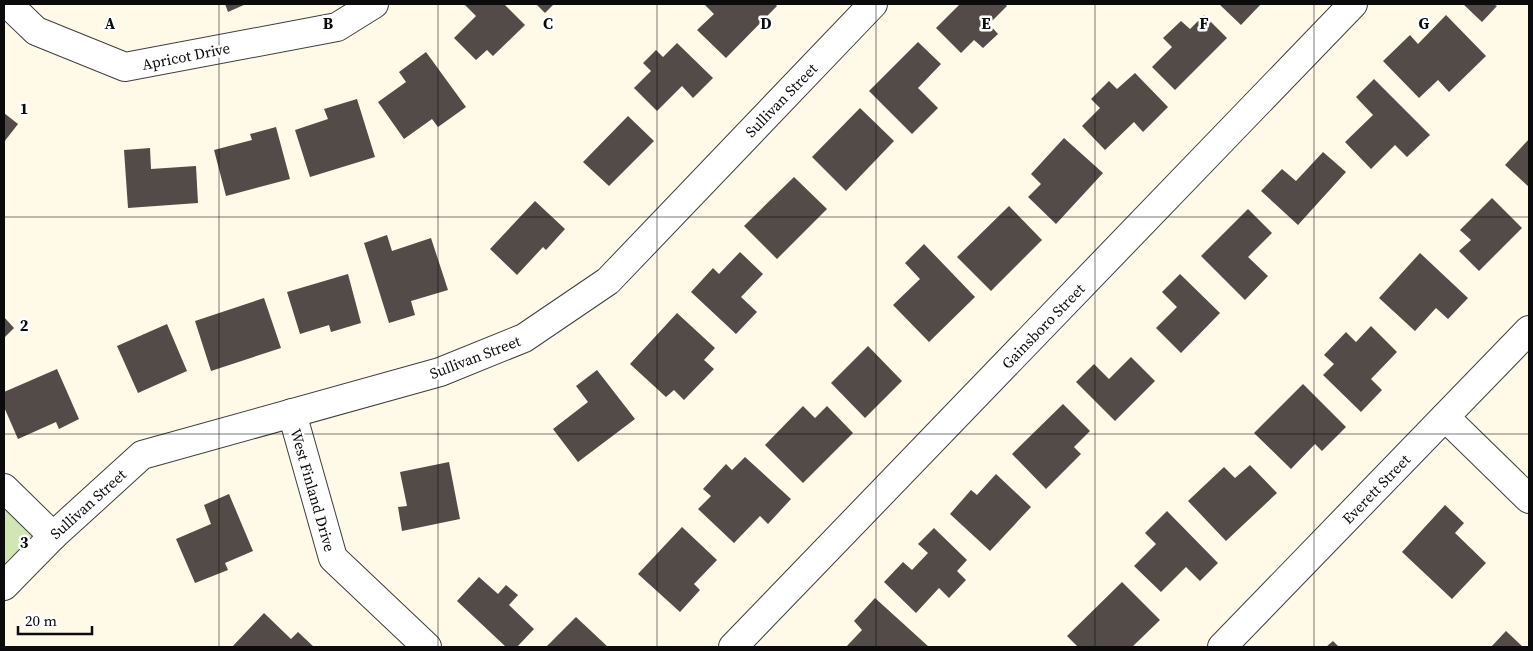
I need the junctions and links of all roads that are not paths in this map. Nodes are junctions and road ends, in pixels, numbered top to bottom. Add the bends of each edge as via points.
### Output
1 (8, 4) edge
2 (374, 4) edge
3 (873, 4) edge
4 (1352, 4) edge
5 (1529, 330) edge
6 (292, 413) junction
7 (1445, 417) junction
8 (4, 488) edge
9 (1529, 499) edge
10 (53, 536) junction
11 (4, 586) edge
12 (427, 647) edge
13 (733, 647) edge
14 (1222, 647) edge

1 - 2 street, Apricot Drive via 36,31 124,67 337,27
3 - 6 street, Sullivan Street via 608,281 524,338 440,372
4 - 13 street, Gainsboro Street
5 - 7 street, Everett Street
6 - 10 street, Sullivan Street via 142,455
6 - 12 street, West Finland Drive via 333,558
7 - 9 street
7 - 14 street, Everett Street
8 - 10 street
10 - 11 street, Sullivan Street

